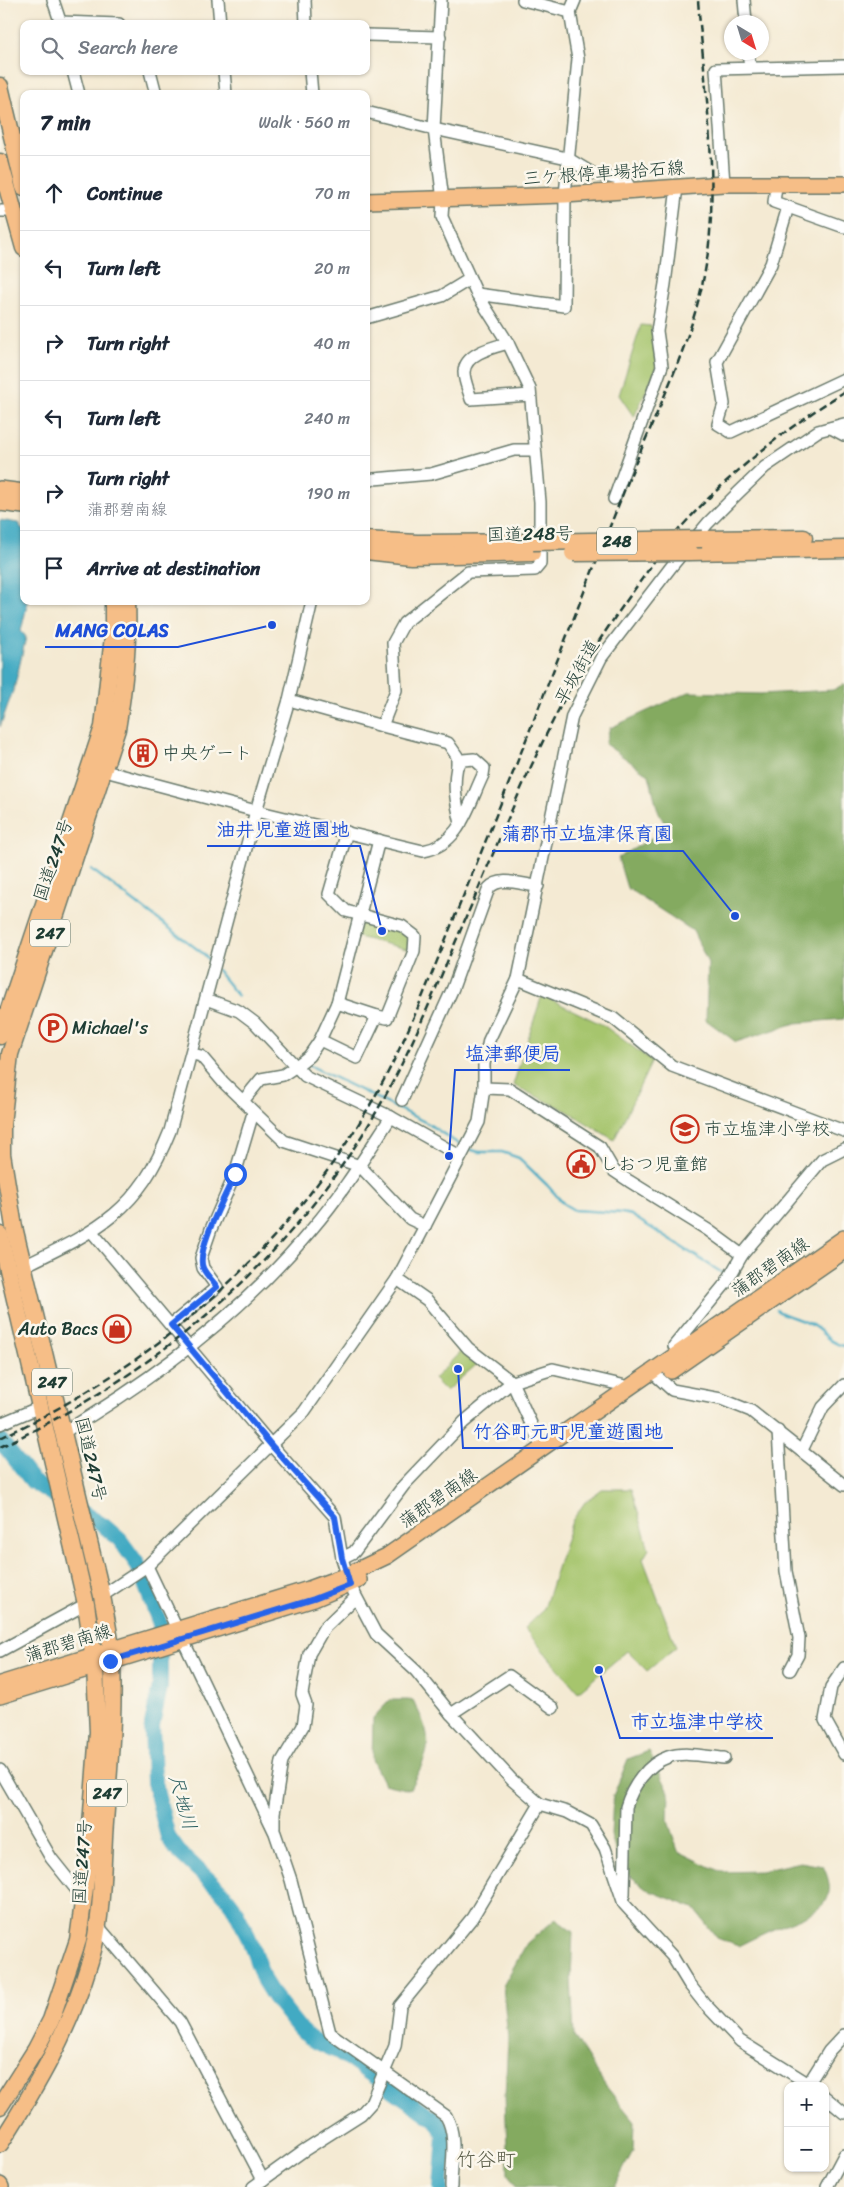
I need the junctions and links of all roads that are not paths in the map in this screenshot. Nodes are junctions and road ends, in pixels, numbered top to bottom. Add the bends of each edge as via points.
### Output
1 (54, 0) edge
2 (218, 0) edge
3 (305, 0) edge
4 (441, 0) edge
5 (523, 0) edge
6 (575, 0) edge
7 (744, 0) edge
8 (570, 12) junction
9 (745, 15) edge
10 (60, 20) edge
11 (220, 20) edge
12 (306, 20) edge
13 (370, 34) edge
14 (440, 37) junction
15 (749, 60) edge
16 (844, 66) edge
17 (750, 67) junction
18 (74, 75) edge
19 (151, 75) edge
20 (224, 75) edge
21 (310, 75) edge
22 (0, 86) edge
23 (78, 90) edge
24 (155, 90) edge
25 (226, 90) edge
26 (312, 90) edge
27 (370, 113) edge
28 (434, 129) junction
29 (567, 158) junction
30 (0, 162) edge
31 (20, 170) edge
32 (724, 184) junction
33 (844, 184) edge
34 (776, 186) junction
35 (677, 187) junction
36 (632, 192) junction
37 (565, 195) junction
38 (443, 200) junction
39 (370, 201) edge
40 (788, 207) junction
41 (13, 211) edge
42 (844, 227) edge
43 (20, 235) edge
44 (470, 279) junction
45 (477, 294) junction
46 (370, 317) edge
47 (508, 343) junction
48 (844, 378) edge
49 (530, 395) junction
50 (844, 424) edge
51 (831, 428) junction
52 (844, 435) edge
53 (534, 450) junction
54 (370, 480) edge
55 (0, 489) edge
56 (20, 492) edge
57 (614, 499) dead end
58 (0, 503) edge
59 (20, 506) edge
60 (844, 538) edge
61 (370, 540) edge
62 (533, 548) junction
63 (844, 549) edge
64 (370, 552) edge
65 (113, 605) edge
66 (127, 605) edge
67 (311, 605) edge
68 (289, 700) junction
69 (382, 726) junction
70 (457, 766) junction
71 (105, 771) junction
72 (256, 811) junction
73 (461, 823) junction
74 (346, 832) junction
75 (379, 840) junction
76 (538, 886) junction
77 (360, 913) junction
78 (518, 979) junction
79 (206, 999) junction
80 (337, 1003) junction
81 (376, 1016) junction
82 (0, 1036) edge
83 (320, 1040) junction
84 (192, 1054) junction
85 (295, 1067) junction
86 (484, 1088) junction
87 (402, 1100) dead end
88 (243, 1101) junction
89 (253, 1113) junction
90 (391, 1117) junction
91 (844, 1130) edge
92 (464, 1150) junction
93 (844, 1150) edge
94 (360, 1166) junction
95 (425, 1226) junction
96 (92, 1232) junction
97 (0, 1235) edge
98 (844, 1238) edge
99 (844, 1251) edge
100 (742, 1256) junction
101 (11, 1272) edge
102 (397, 1279) junction
103 (171, 1325) junction
104 (190, 1348) junction
105 (686, 1348) junction
106 (655, 1376) junction
107 (512, 1382) junction
108 (844, 1386) edge
109 (630, 1387) junction
110 (40, 1407) junction
111 (0, 1424) edge
112 (778, 1431) junction
113 (64, 1432) junction
114 (272, 1446) junction
115 (542, 1448) junction
116 (802, 1450) junction
117 (844, 1485) edge
118 (342, 1558) junction
119 (142, 1569) junction
120 (350, 1586) junction
121 (102, 1596) junction
122 (86, 1604) junction
123 (166, 1638) junction
124 (0, 1651) edge
125 (102, 1658) junction
126 (844, 1668) edge
127 (790, 1670) dead end
128 (0, 1684) edge
129 (0, 1696) edge
130 (552, 1708) dead end
131 (451, 1714) junction
132 (844, 1754) edge
133 (724, 1758) dead end
134 (0, 1770) edge
135 (540, 1804) junction
136 (274, 1833) junction
137 (84, 1896) junction
138 (624, 1904) junction
139 (98, 1926) junction
140 (844, 2035) edge
141 (58, 2043) junction
142 (384, 2073) junction
143 (805, 2082) edge
144 (812, 2082) edge
145 (829, 2100) edge
146 (0, 2106) edge
147 (844, 2113) edge
148 (0, 2124) edge
149 (0, 2144) edge
150 (844, 2155) edge
151 (263, 2180) junction
152 (832, 2184) edge
153 (253, 2187) edge
154 (451, 2187) edge

1 - 10 street
2 - 11 street
3 - 12 street
4 - 14 street
5 - 8 street
6 - 8 street
7 - 9 street
8 - 29 street via 578,59
13 - 14 street
14 - 28 street
15 - 17 street
16 - 17 street
17 - 32 street via 716,69
18 - 23 street
19 - 24 street
20 - 25 street
21 - 26 street
22 - 31 highway
27 - 28 street
28 - 29 street
28 - 38 street
29 - 36 street via 592,173 626,181
29 - 37 street
30 - 41 highway
32 - 34 main road, 三ケ根停車場拾石線
32 - 35 main road, 三ケ根停車場拾石線
33 - 34 main road, 三ケ根停車場拾石線
34 - 40 street via 774,202
35 - 36 main road, 三ケ根停車場拾石線
35 - 57 street via 657,331 662,366
36 - 37 main road, 三ケ根停車場拾石線
37 - 38 main road, 三ケ根停車場拾石線
37 - 45 street via 564,306
38 - 39 main road, 三ケ根停車場拾石線
38 - 44 street via 442,217
40 - 42 street
40 - 48 street via 771,264 717,362 724,404 718,424 731,432
41 - 43 highway
44 - 45 street
44 - 46 street via 442,296
45 - 47 street
47 - 49 street
47 - 49 street via 478,353 466,366 464,373 471,399
49 - 53 street
50 - 51 street, 平坂街道
51 - 52 street
51 - 76 street, 平坂街道 via 818,431 765,467 708,523 601,658 572,716
53 - 54 street via 514,450 430,474
53 - 69 street via 540,502 540,564 535,570 468,572 404,623 393,642 396,690
55 - 56 main road
58 - 59 main road
60 - 62 highway, 国道248号 / 248, bridge via 702,539
61 - 62 highway, 国道248号 / 248
62 - 63 highway, 国道248号 / 248, bridge via 690,552
62 - 64 highway, 国道248号 / 248 via 411,556
65 - 82 highway, 国道247号 / 247 via 113,636 103,727
66 - 71 highway, 国道247号 / 247 via 124,688
67 - 68 street
68 - 69 street
68 - 72 street
69 - 70 street via 448,743 457,756
70 - 73 street via 455,801
70 - 73 street via 464,760 474,759 484,768
71 - 72 street
71 - 101 highway, 国道247号 / 247 via 10,1054 2,1154 8,1196
72 - 74 street
72 - 79 street
73 - 75 street via 454,836 436,849 422,851
74 - 75 street
74 - 77 street via 329,894 346,911
75 - 77 street
76 - 78 street, 平坂街道
76 - 87 street via 501,881 494,882 489,888 454,988
77 - 80 street
77 - 81 street via 402,926 415,936 414,952 387,1018
78 - 86 street, 平坂街道 via 489,1040
78 - 91 street via 613,1018 672,1066
79 - 84 street
79 - 85 street via 239,1011 256,1023
80 - 81 street
80 - 83 street
81 - 83 street via 357,1058
83 - 85 street via 309,1056
84 - 88 street via 201,1056
84 - 96 street via 158,1162 124,1206
85 - 88 street via 283,1075 261,1079
85 - 90 street via 305,1076
86 - 92 street, 平坂街道 via 479,1122
86 - 100 street via 510,1089 600,1147 614,1171 708,1230
88 - 89 street
89 - 94 street via 284,1141
89 - 103 street via 235,1174 201,1258 203,1268 217,1287
90 - 92 street
90 - 94 street
92 - 95 street, 平坂街道
93 - 100 street via 822,1160
94 - 95 street via 410,1219
94 - 104 street via 312,1229 260,1286
95 - 102 street, 平坂街道
96 - 101 street
96 - 103 street
97 - 101 highway, 国道247号 / 247
98 - 105 main road, 蒲郡碧南線
99 - 106 main road, 蒲郡碧南線
100 - 105 street via 730,1277 674,1346
101 - 110 highway, 国道247号 / 247
101 - 113 highway, 国道247号 / 247
102 - 107 street via 427,1300 468,1348
102 - 114 street, 平坂街道 via 304,1412
103 - 104 street
104 - 113 street via 118,1400
104 - 114 street
105 - 106 main road, 蒲郡碧南線
106 - 109 main road, 蒲郡碧南線
106 - 112 street via 672,1390 721,1399 751,1411
106 - 120 main road, 蒲郡碧南線 via 394,1563
107 - 109 street via 553,1370
107 - 115 street
107 - 118 street via 464,1422 404,1485 354,1552
108 - 116 street via 823,1408
109 - 115 main road, 蒲郡碧南線
110 - 111 street
110 - 122 highway, 国道247号 / 247
112 - 116 street
112 - 127 street via 786,1571 799,1638 798,1655
113 - 121 highway, 国道247号 / 247
114 - 118 street via 335,1517
114 - 119 street, 平坂街道
115 - 120 main road, 蒲郡碧南線 via 386,1556
116 - 117 street
118 - 120 street
119 - 121 street, 平坂街道
119 - 123 street
120 - 123 main road, 蒲郡碧南線 via 314,1599
120 - 131 street via 376,1634 416,1671
120 - 136 street via 309,1654 302,1694 306,1705 303,1726 282,1761
121 - 125 highway, 国道247号 / 247
122 - 124 street
122 - 125 highway, 国道247号 / 247
123 - 125 main road, 蒲郡碧南線
123 - 136 street
125 - 128 main road, 蒲郡碧南線
125 - 129 main road, 蒲郡碧南線
125 - 137 highway, 国道247号 / 247
125 - 139 highway, 国道247号 / 247 via 111,1720
126 - 132 street via 831,1687 825,1720
130 - 131 street via 509,1676
131 - 135 street via 512,1780
133 - 138 street via 668,1757 639,1779 626,1807
134 - 137 street via 51,1858
135 - 138 street via 567,1812 590,1825 605,1848
135 - 142 street via 472,1918 400,2006 395,2046
136 - 142 street via 291,1880 330,2033
137 - 146 highway, 国道247号 / 247 via 78,1940 51,2020 32,2057
138 - 143 street via 672,1956 694,1990 740,2041
139 - 141 highway, 国道247号 / 247 via 82,1988
139 - 151 street via 180,2022
140 - 144 street via 829,2051
141 - 148 highway, 247
141 - 149 highway, 国道247号 / 247 via 37,2086
142 - 151 street via 372,2103 361,2114
142 - 154 street via 446,2116 452,2126
145 - 147 street
150 - 152 street
151 - 153 street

